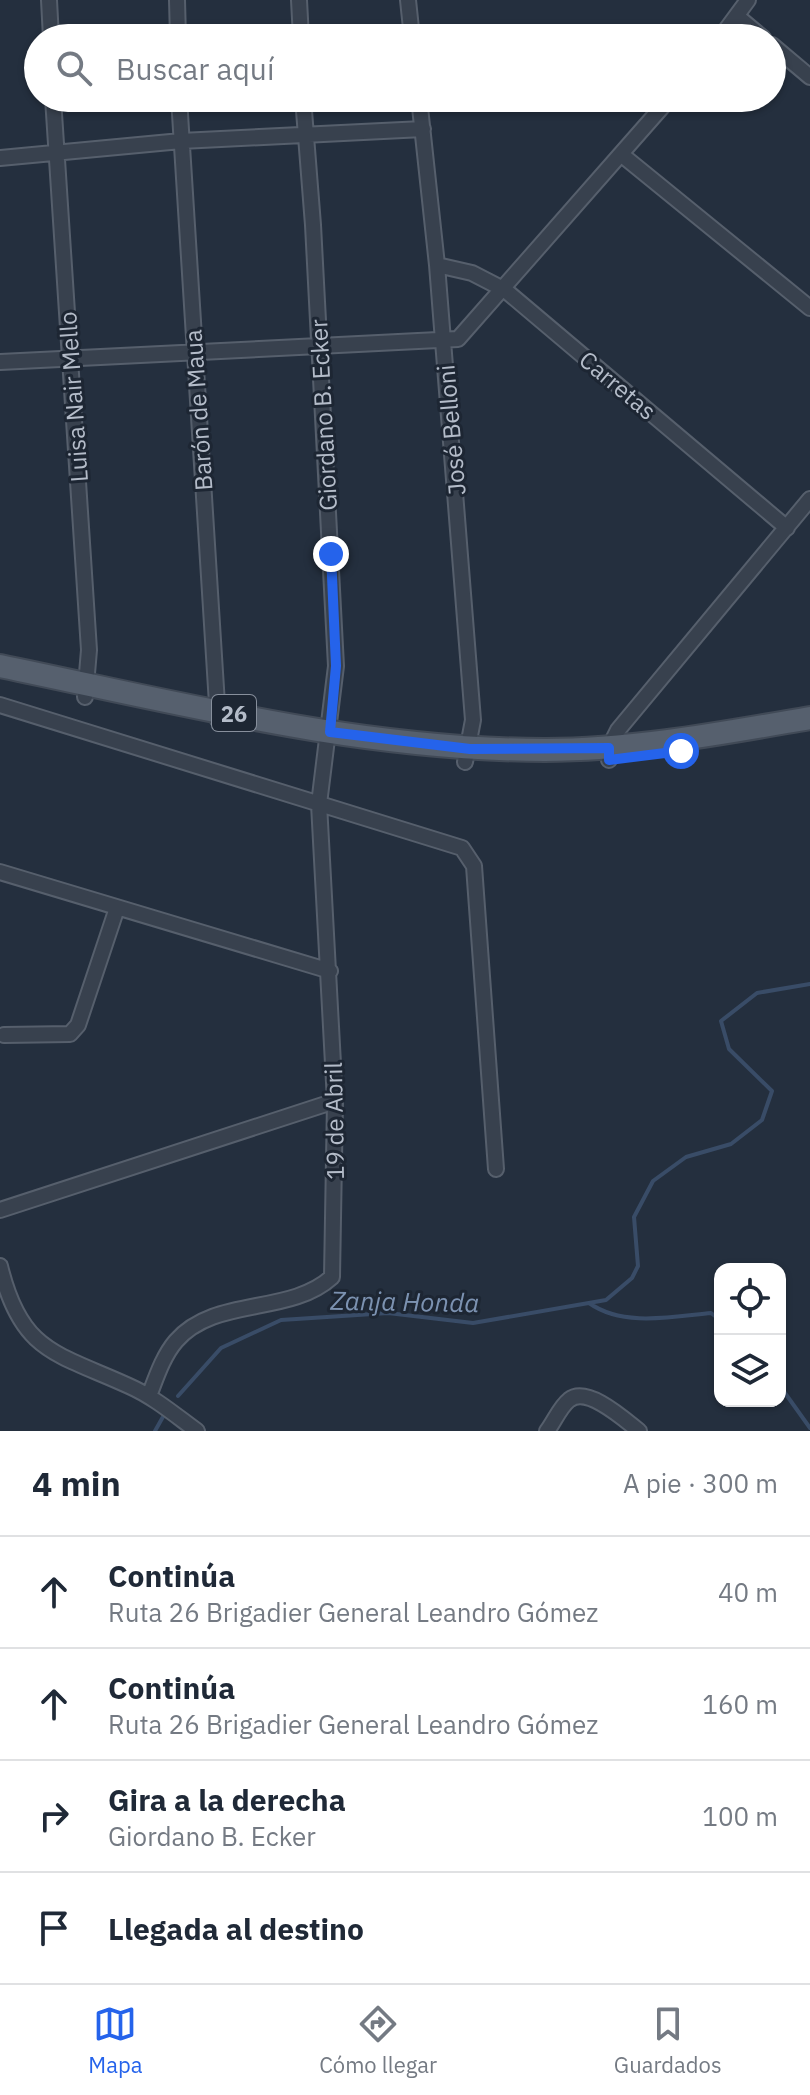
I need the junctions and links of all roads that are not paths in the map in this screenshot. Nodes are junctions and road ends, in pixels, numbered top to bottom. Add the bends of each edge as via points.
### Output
1 (49, 0) edge
2 (177, 0) edge
3 (299, 0) edge
4 (408, 0) edge
5 (748, 0) edge
6 (738, 17) junction
7 (50, 24) edge
8 (178, 24) edge
9 (300, 24) edge
10 (411, 24) edge
11 (732, 24) edge
12 (746, 24) edge
13 (786, 57) edge
14 (810, 77) edge
15 (54, 112) edge
16 (180, 112) edge
17 (303, 112) edge
18 (421, 112) edge
19 (658, 112) edge
20 (423, 129) junction
21 (304, 136) junction
22 (181, 141) junction
23 (55, 154) junction
24 (622, 155) junction
25 (0, 158) edge
26 (437, 265) junction
27 (505, 290) junction
28 (810, 308) edge
29 (444, 342) junction
30 (319, 346) junction
31 (195, 352) junction
32 (72, 358) junction
33 (0, 362) edge
34 (810, 499) edge
35 (787, 528) junction
36 (0, 666) edge
37 (0, 679) edge
38 (85, 690) junction
39 (0, 705) edge
40 (219, 716) junction
41 (810, 718) edge
42 (810, 730) edge
43 (328, 738) junction
44 (609, 754) junction
45 (467, 755) junction
46 (319, 804) junction
47 (0, 872) edge
48 (117, 908) junction
49 (330, 971) junction
50 (4, 1035) dead end
51 (335, 1101) junction
52 (496, 1169) dead end
53 (0, 1210) edge
54 (0, 1266) edge
55 (149, 1396) junction
56 (197, 1431) edge
57 (547, 1431) edge
58 (639, 1431) edge

1 - 7 street
2 - 8 street
3 - 9 street
4 - 10 street
5 - 6 street
6 - 11 street
6 - 12 street
13 - 14 street
15 - 23 street, Luisa Nair Mello
16 - 22 street, Barón de Maua
17 - 21 street, Giordano B. Ecker
18 - 20 street, José Belloni
19 - 24 street
20 - 21 street
20 - 26 street, José Belloni
21 - 22 street
21 - 30 street, Giordano B. Ecker
22 - 23 street
22 - 31 street, Barón de Maua
23 - 25 street
23 - 32 street, Luisa Nair Mello
24 - 27 street
24 - 28 street
26 - 27 street, Carretas via 472,273
26 - 29 street, José Belloni
27 - 29 street via 467,334
27 - 35 street, Carretas
29 - 30 street
29 - 45 street, José Belloni via 473,720
30 - 31 street
30 - 43 street, Giordano B. Ecker via 336,666
31 - 32 street
31 - 40 street, Barón de Maua
32 - 33 street
32 - 38 street, Luisa Nair Mello via 89,650
34 - 35 street
35 - 44 street via 618,730
36 - 38 main road, 26
37 - 38 main road, 26
38 - 40 main road, 26
39 - 46 street
40 - 43 main road, 26
41 - 44 main road, 26
42 - 44 main road, 26
43 - 45 main road, 26
43 - 46 street, 19 de Abril
44 - 45 main road, 26
46 - 49 street, 19 de Abril
46 - 52 street via 450,843 462,848 474,866
47 - 48 street
48 - 49 street
48 - 50 street via 78,1025 70,1034
49 - 51 street, 19 de Abril
51 - 53 street
51 - 55 street, 19 de Abril via 332,1277 320,1288 283,1301 198,1324 168,1350
54 - 55 street via 5,1288 33,1340 58,1357
55 - 56 street
57 - 58 street via 568,1401 582,1396 599,1401

